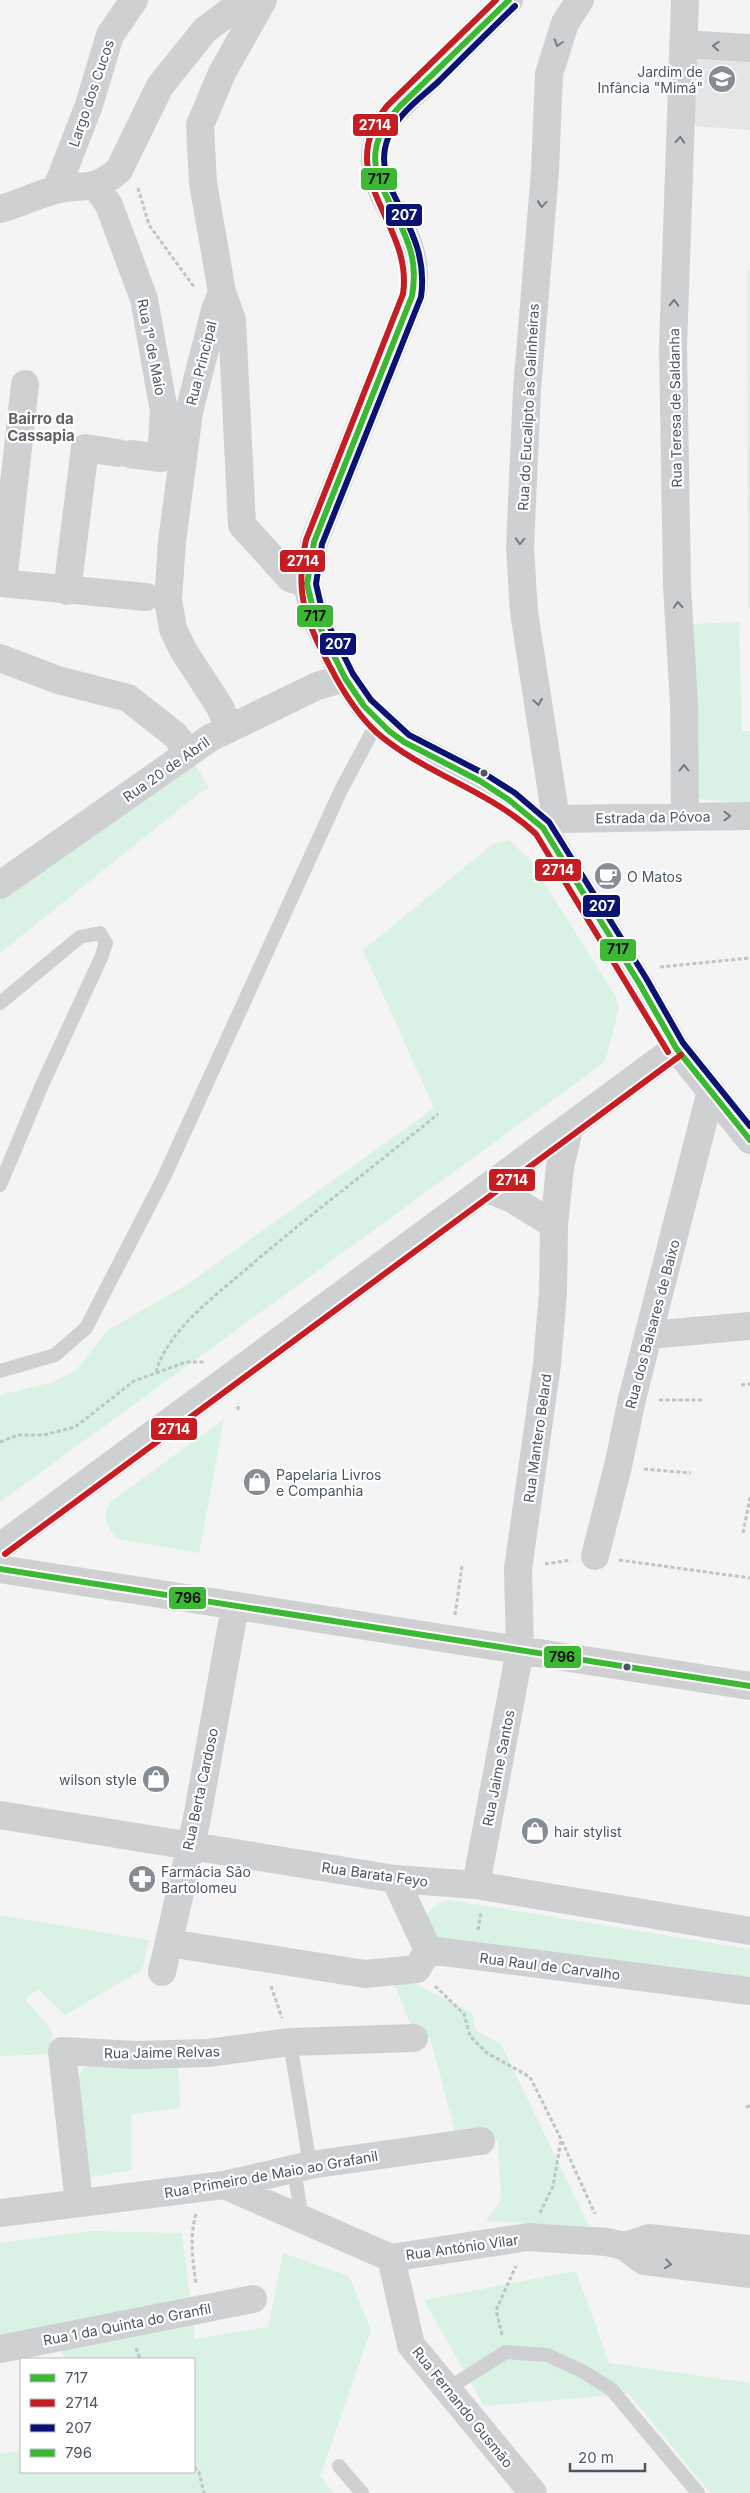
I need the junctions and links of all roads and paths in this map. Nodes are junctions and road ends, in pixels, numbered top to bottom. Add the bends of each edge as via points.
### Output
1 (134, 0) edge
2 (245, 0) edge
3 (264, 0) edge
4 (509, 0) edge
5 (580, 0) edge
6 (685, 0) edge
7 (683, 44) junction
8 (750, 48) edge
9 (129, 150) junction
10 (96, 186) junction
11 (56, 190) junction
12 (0, 209) edge
13 (219, 301) junction
14 (26, 384) dead end
15 (2, 583) edge
16 (307, 584) junction
17 (66, 591) junction
18 (146, 597) dead end
19 (0, 658) edge
20 (345, 678) junction
21 (378, 721) junction
22 (229, 728) junction
23 (189, 753) junction
24 (685, 816) junction
25 (750, 816) edge
26 (549, 824) junction
27 (0, 885) edge
28 (750, 958) edge
29 (633, 975) junction
30 (0, 1003) edge
31 (676, 1048) junction
32 (711, 1092) junction
33 (438, 1114) dead end
34 (569, 1129) junction
35 (750, 1140) edge
36 (0, 1185) edge
37 (486, 1188) junction
38 (554, 1225) junction
39 (750, 1326) edge
40 (650, 1335) junction
41 (0, 1372) edge
42 (156, 1372) junction
43 (227, 1378) junction
44 (750, 1384) edge
45 (741, 1385) dead end
46 (632, 1400) junction
47 (703, 1400) dead end
48 (0, 1442) edge
49 (618, 1466) junction
50 (691, 1473) dead end
51 (750, 1497) edge
52 (743, 1533) dead end
53 (0, 1546) edge
54 (595, 1556) junction
55 (462, 1566) dead end
56 (0, 1569) edge
57 (518, 1569) junction
58 (750, 1578) edge
59 (235, 1606) junction
60 (451, 1640) junction
61 (520, 1650) junction
62 (750, 1686) edge
63 (0, 1815) edge
64 (189, 1845) junction
65 (395, 1879) junction
66 (480, 1886) junction
67 (750, 1931) edge
68 (169, 1943) junction
69 (474, 1956) junction
70 (262, 1958) junction
71 (422, 1959) junction
72 (162, 1972) dead end
73 (750, 1992) edge
74 (414, 2038) dead end
75 (290, 2042) junction
76 (481, 2141) dead end
77 (302, 2167) junction
78 (214, 2186) junction
79 (79, 2203) junction
80 (0, 2213) edge
81 (302, 2219) junction
82 (616, 2244) junction
83 (750, 2249) edge
84 (391, 2258) junction
85 (750, 2274) edge
86 (253, 2299) dead end
87 (200, 2310) junction
88 (0, 2349) edge
89 (447, 2390) junction
90 (339, 2466) dead end
91 (195, 2468) edge
92 (204, 2493) edge
93 (362, 2493) edge
94 (533, 2493) edge
95 (698, 2493) edge

1 - 11 street, Largo dos Cucos via 110,35 89,105
2 - 9 street via 205,30 160,86
3 - 13 street, Rua Principal via 222,73 200,125 203,184
4 - 16 street via 400,107 380,132 375,158 376,177 407,236 415,281 412,296 314,542
5 -> 26 street, Rua do Eucalipto às Galinheiras via 565,23 549,74 545,171 526,390 520,548 524,612
6 - 7 street, Rua Teresa de Saldanha
8 -> 7 street
24 -> 7 street, Rua Teresa de Saldanha via 673,347
9 - 10 street via 119,170
9 - 13 path via 149,225 190,282
10 - 11 street
10 - 17 street, Rua 1º de Maio via 109,205 144,299 164,411 160,458 86,448
11 - 12 street
13 - 16 street via 232,320 242,526 290,578
13 - 22 street, Rua Principal via 188,412 168,600 173,629 183,650 220,707
14 - 15 street
15 - 17 street
16 - 20 street via 314,618
17 - 18 street
19 - 23 street via 58,680 128,698 175,735
20 - 21 street
20 - 22 street, Rua 20 de Abril via 317,686
21 - 26 street via 404,742 480,782
21 - 41 lane via 341,790 164,1177 86,1328 55,1354
22 - 23 street, Rua 20 de Abril
23 - 27 street, Rua 20 de Abril
24 -> 25 street, Estrada da Póvoa
24 - 26 street, Estrada da Póvoa
26 - 29 street
28 - 29 path via 667,964
29 - 31 street
30 - 36 lane via 80,937 100,933 106,942
31 - 32 street
31 - 34 street
32 - 35 street
32 - 40 street, Rua dos Balsares de Baixo
33 - 42 path via 202,1307 177,1334 159,1360
34 - 37 street
34 - 38 street, Rua Mantero Belard via 560,1167
37 - 38 street via 514,1200
37 - 43 street
38 - 57 street, Rua Mantero Belard via 554,1293 547,1364
39 - 40 street
40 - 46 street, Rua dos Balsares de Baixo
42 - 43 path via 200,1361 216,1365
42 - 48 path via 134,1381 75,1426
43 - 53 street
44 - 45 path
46 - 47 path
46 - 49 street, Rua dos Balsares de Baixo
49 - 50 path
49 - 54 street, Rua dos Balsares de Baixo
51 - 52 path
54 - 57 path
54 - 58 path
55 - 60 path
56 - 59 street
57 - 61 street, Rua Mantero Belard
59 - 60 street
59 - 64 street, Rua Berta Cardoso
60 - 61 street
61 - 62 street
61 - 66 street, Rua Jaime Santos
63 - 64 street, Rua Barata Feyo
64 - 65 street, Rua Barata Feyo
64 - 68 street, Rua Berta Cardoso
65 - 66 street, Rua Barata Feyo
65 - 71 street
66 - 67 street, Rua Barata Feyo
66 - 69 path
68 - 70 street, Rua Raul de Carvalho
68 - 72 street, Rua Berta Cardoso
69 - 71 street, Rua Raul de Carvalho
69 - 73 street, Rua Raul de Carvalho
70 - 71 street, Rua Raul de Carvalho via 364,1974
70 - 75 path
71 - 82 path via 464,2014 470,2036 487,2053 530,2076
74 - 75 street, Rua Jaime Relvas
75 - 77 lane
75 - 79 street, Rua Jaime Relvas via 208,2054 62,2051
76 - 77 street, Rua Primeiro de Maio ao Grafanil
77 - 78 street, Rua Primeiro de Maio ao Grafanil
77 - 81 lane
78 - 79 street, Rua Primeiro de Maio ao Grafanil
78 - 81 street, Rua António Vilar
78 - 87 path via 192,2225 192,2261
79 - 80 street, Rua Primeiro de Maio ao Grafanil
81 - 84 street, Rua António Vilar
82 - 83 street, Rua António Vilar via 649,2238
82 - 84 street, Rua António Vilar via 528,2237
82 -> 85 street via 644,2261
84 - 89 street, Rua Fernando Gusmão via 411,2345
86 - 87 street, Rua 1 da Quinta do Granfil
87 - 88 street, Rua 1 da Quinta do Granfil
89 - 94 street, Rua Fernando Gusmão
89 - 95 lane via 506,2352 547,2355 611,2389
90 - 93 lane
91 - 92 path

